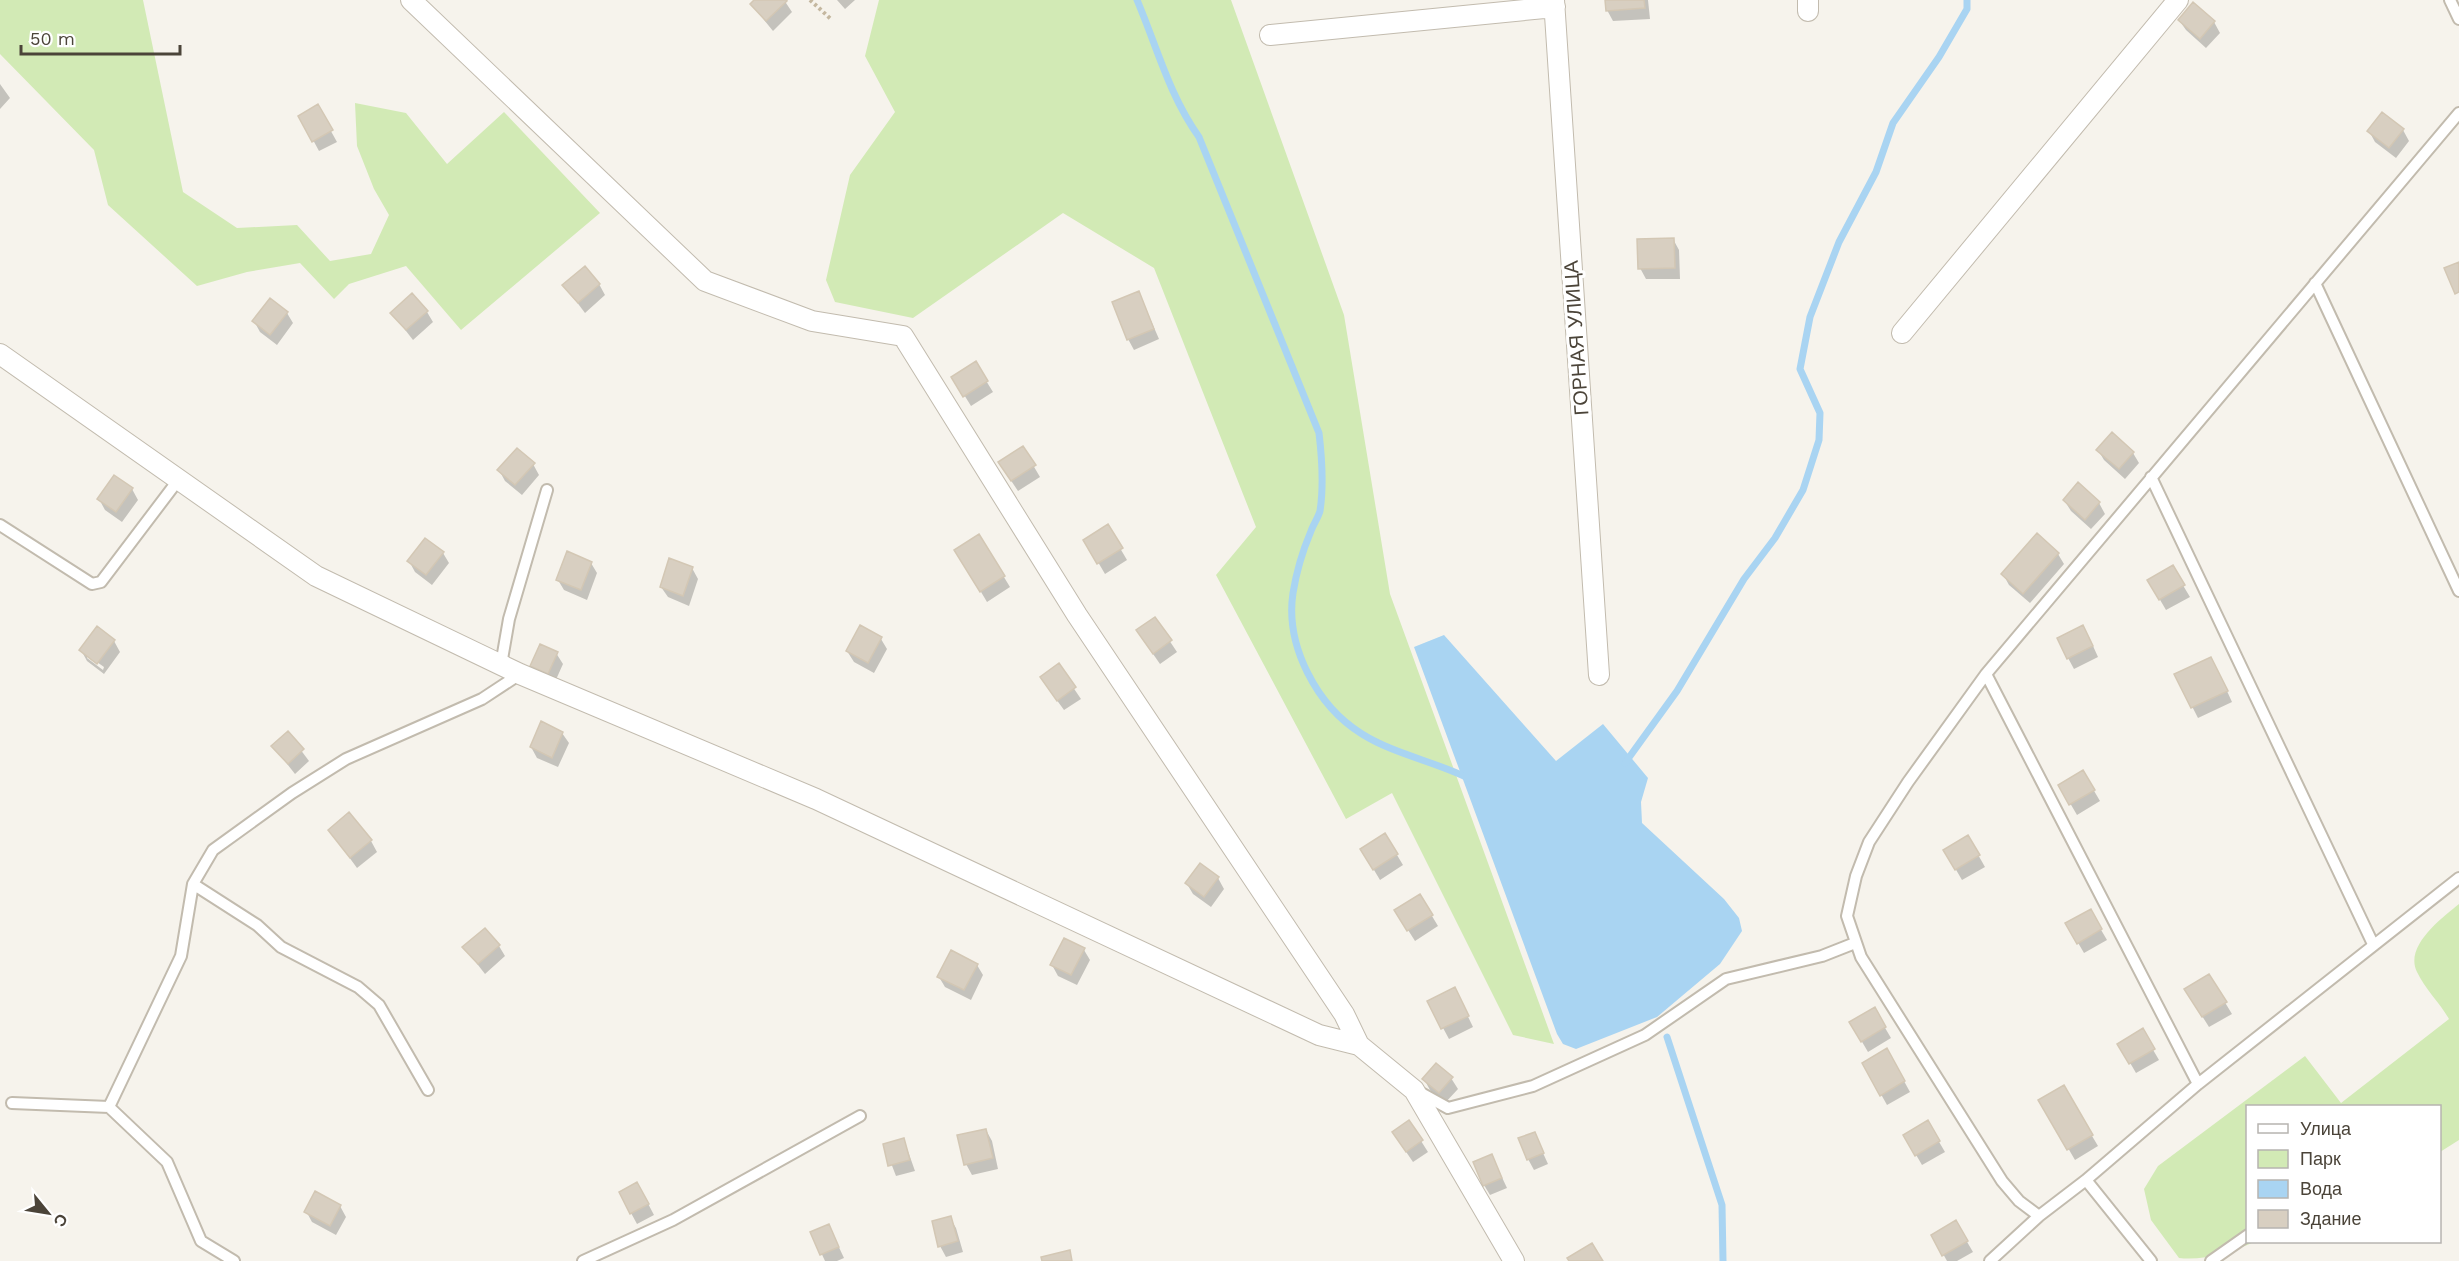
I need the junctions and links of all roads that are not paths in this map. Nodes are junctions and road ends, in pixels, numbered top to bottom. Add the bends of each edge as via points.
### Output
1 (411, 0) edge
2 (2178, 0) edge
3 (2450, 0) edge
4 (1555, 3) edge
5 (2459, 19) edge
6 (1270, 35) dead end
7 (2459, 112) edge
8 (2314, 283) junction
9 (1902, 333) dead end
10 (0, 354) edge
11 (2151, 477) junction
12 (179, 479) junction
13 (547, 490) dead end
14 (0, 525) edge
15 (2459, 591) edge
16 (501, 665) junction
17 (520, 674) junction
18 (1986, 674) junction
19 (1599, 675) dead end
20 (2459, 878) edge
21 (193, 884) junction
22 (1855, 943) junction
23 (2373, 944) junction
24 (1359, 1045) junction
25 (2198, 1084) junction
26 (428, 1090) dead end
27 (1414, 1090) junction
28 (12, 1103) dead end
29 (109, 1107) junction
30 (860, 1116) dead end
31 (2086, 1180) junction
32 (2039, 1216) junction
33 (2246, 1236) edge
34 (234, 1261) edge
35 (583, 1261) edge
36 (1514, 1261) edge
37 (1990, 1261) edge
38 (2151, 1261) edge
39 (2211, 1261) edge

1 - 24 street via 705,281 812,321 903,336 1077,615 1344,1014
2 - 9 street
3 - 5 lane
4 - 6 street
4 - 19 street, ГОРНАЯ УЛИЦА
7 - 8 lane
8 - 11 lane
8 - 15 lane
10 - 12 street
11 - 18 lane
11 - 23 lane
12 - 14 lane via 101,582 92,584
12 - 16 street via 316,576
13 - 16 lane via 509,619
16 - 17 street
17 - 21 lane via 482,699 346,759 301,787 213,850
17 - 24 street via 816,799 1319,1035
18 - 22 lane via 1869,842 1847,916
18 - 25 lane
20 - 23 lane
21 - 26 lane via 257,925 281,947 358,987 379,1005
21 - 29 lane via 182,956
22 - 27 lane via 1822,956 1726,979 1646,1035 1533,1086 1448,1108
22 - 32 lane via 2002,1181
23 - 25 lane
24 - 27 street
25 - 31 lane
27 - 36 street
28 - 29 lane
29 - 34 lane via 167,1162 201,1241
30 - 35 lane via 673,1220
31 - 32 lane
31 - 38 lane
32 - 37 lane
33 - 39 lane

